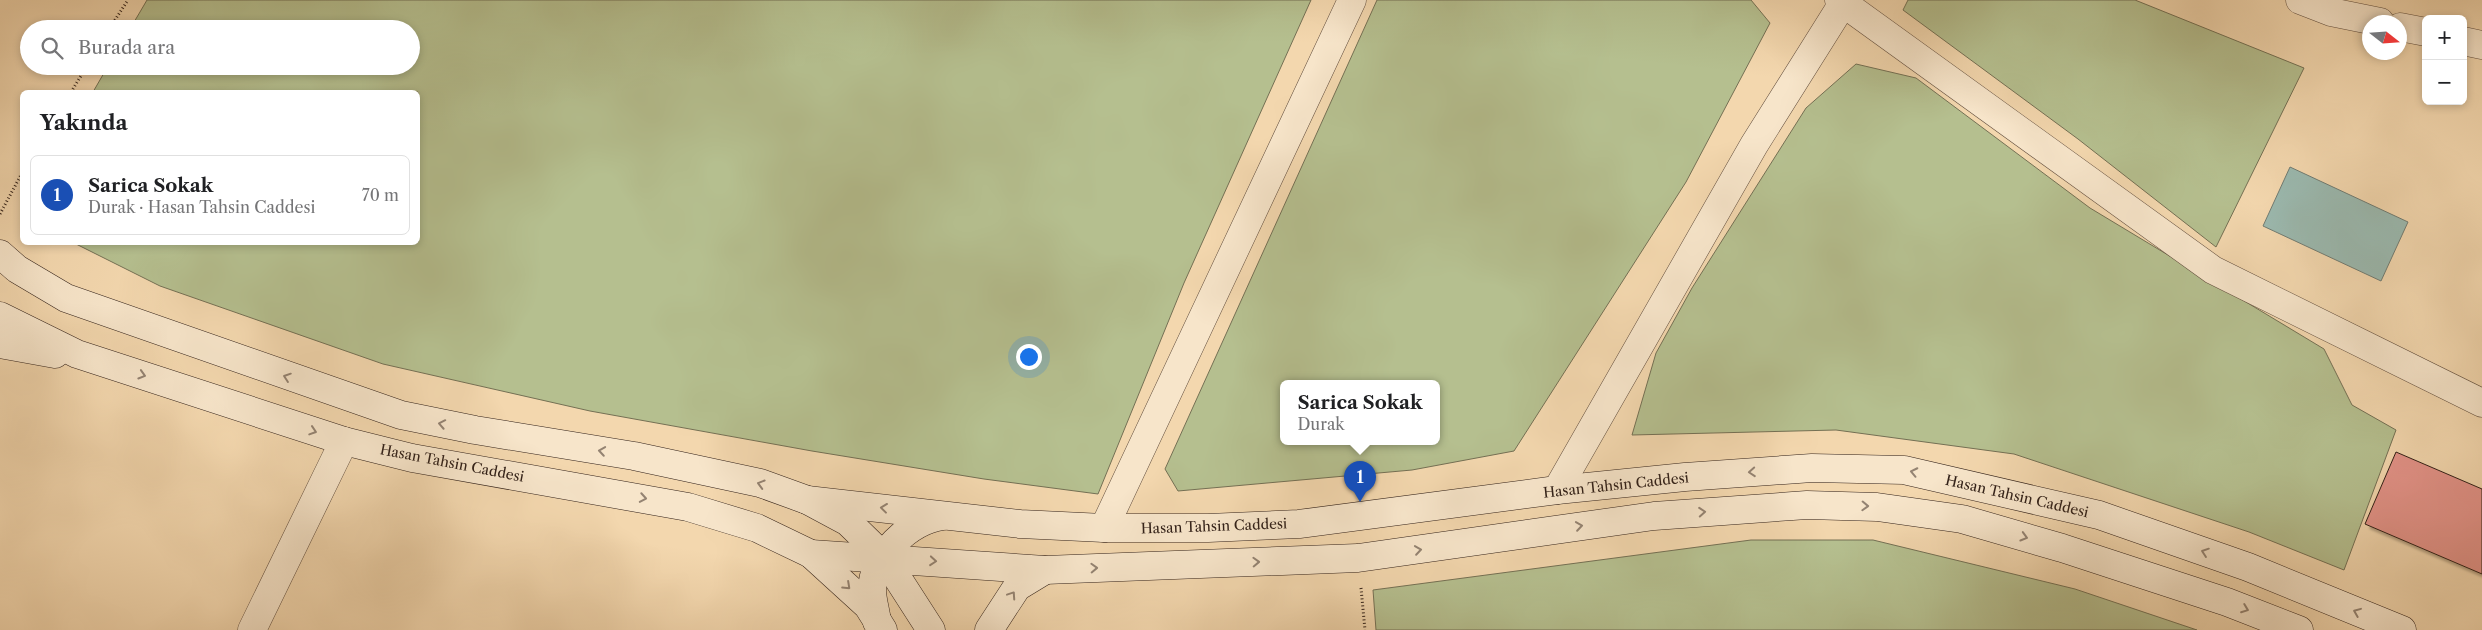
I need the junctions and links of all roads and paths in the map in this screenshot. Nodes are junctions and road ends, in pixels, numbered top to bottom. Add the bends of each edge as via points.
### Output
1 (128, 0) edge
2 (1352, 0) edge
3 (2300, 0) edge
4 (1842, 1) edge
5 (2362, 18) edge
6 (115, 20) edge
7 (2407, 28) edge
8 (2422, 31) edge
9 (2467, 42) edge
10 (2482, 45) edge
11 (81, 75) edge
12 (72, 90) edge
13 (20, 177) edge
14 (0, 214) edge
15 (0, 254) edge
16 (0, 316) edge
17 (0, 344) edge
18 (102, 363) junction
19 (2482, 402) edge
20 (344, 441) junction
21 (1557, 490) junction
22 (807, 500) junction
23 (949, 516) junction
24 (1104, 528) junction
25 (1521, 535) junction
26 (812, 554) junction
27 (884, 557) junction
28 (1358, 558) junction
29 (1045, 570) junction
30 (880, 626) edge
31 (252, 630) edge
32 (931, 630) edge
33 (989, 630) edge
34 (1365, 630) edge
35 (2298, 630) edge
36 (2402, 630) edge

1 - 6 path
2 - 24 main road
3 - 5 main road via 2331,12
4 - 19 main road via 2213,270
4 - 21 main road via 1754,146
7 - 8 main road
9 - 10 main road
11 - 12 path
13 - 14 path
22 -> 15 main road, Hasan Tahsin Caddesi via 760,483 634,456 435,422 364,404 66,298 17,269
16 - 18 main road, Hasan Tahsin Caddesi
17 - 18 main road
18 -> 20 main road, Hasan Tahsin Caddesi
20 -> 26 main road, Hasan Tahsin Caddesi via 412,458 688,507 758,528
20 - 31 main road
21 - 24 main road, Hasan Tahsin Caddesi via 1299,524
21 - 25 main road
36 -> 21 main road, Hasan Tahsin Caddesi via 2248,567 2099,515 1904,470 1812,468
23 -> 22 main road, Hasan Tahsin Caddesi
22 - 27 main road, Hasan Tahsin Caddesi via 848,522
23 - 24 main road, Hasan Tahsin Caddesi
23 - 27 main road via 931,518 911,528 892,544
28 -> 25 main road
25 -> 35 main road via 1654,516 1807,505 1877,507 1962,519 2062,548 2227,602
26 - 27 main road
26 -> 30 main road, Hasan Tahsin Caddesi via 868,606
27 -> 29 main road
27 - 30 main road via 877,568 872,590
27 - 32 main road, Hasan Tahsin Caddesi
29 -> 28 main road
28 - 34 path
33 -> 29 main road via 1017,587

